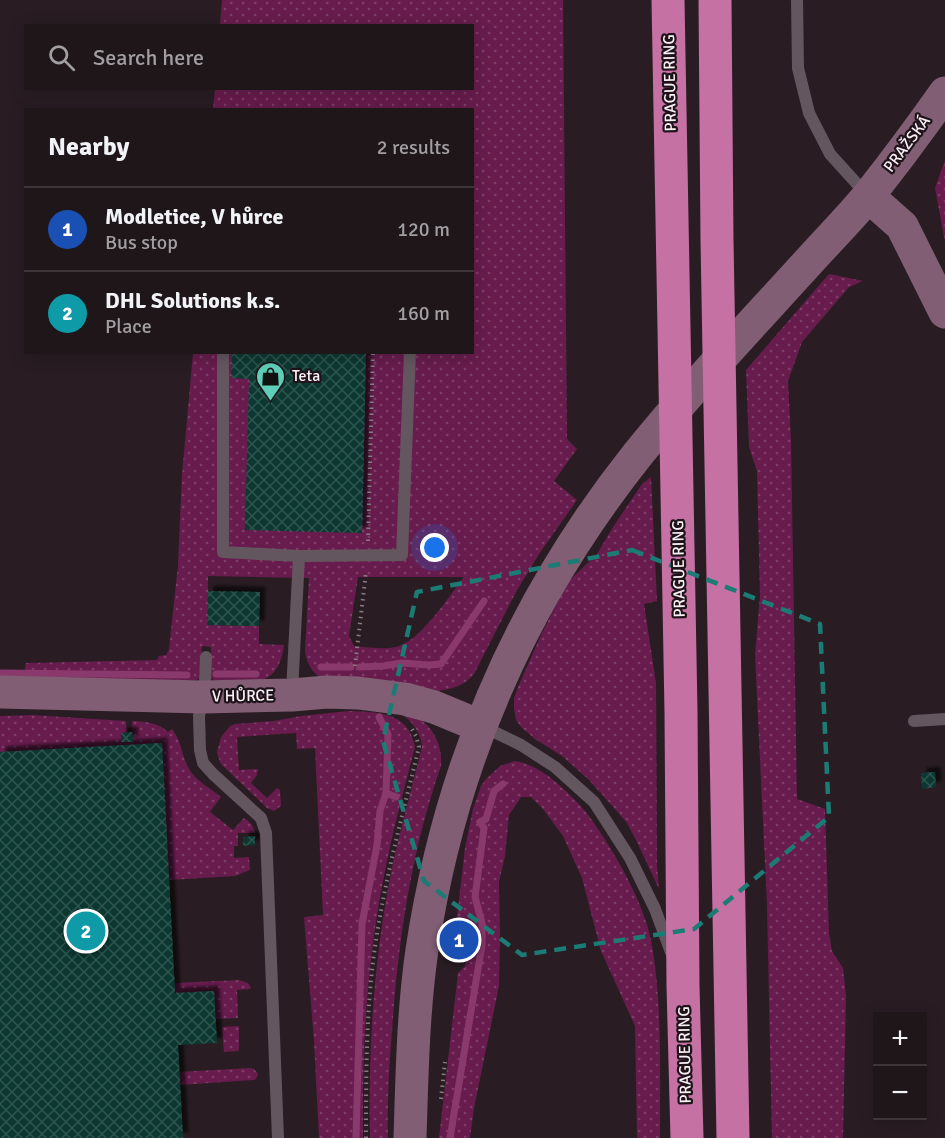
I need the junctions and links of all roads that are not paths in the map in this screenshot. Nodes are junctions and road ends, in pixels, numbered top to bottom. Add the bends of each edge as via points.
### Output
1 (668, 0) edge
2 (715, 0) edge
3 (796, 0) edge
4 (945, 93) edge
5 (868, 196) junction
6 (945, 312) edge
7 (223, 354) edge
8 (410, 354) edge
9 (299, 556) junction
10 (206, 657) dead end
11 (0, 692) edge
12 (292, 695) junction
13 (203, 697) junction
14 (945, 719) edge
15 (914, 721) dead end
16 (480, 726) junction
17 (683, 986) junction
18 (278, 1138) edge
19 (410, 1138) edge
20 (687, 1138) edge
21 (733, 1138) edge

1 - 17 highway, PRAGUE RING
2 - 21 highway
3 - 5 lane via 798,68 809,113 830,154
4 - 5 main road, PRAŽSKÁ
5 - 6 main road via 902,226
5 - 16 main road, PRAŽSKÁ via 695,387 594,513 525,626
7 - 9 lane via 223,552
8 - 9 lane via 402,555
9 - 12 lane
10 - 13 lane
11 - 13 main road, V HŮRCE
12 - 13 main road, V HŮRCE
12 - 16 main road, V HŮRCE via 382,695 434,708
13 - 18 lane via 199,716 203,763 261,818 266,833
14 - 15 lane
16 - 17 lane via 555,767 594,802 630,858 655,909
16 - 19 main road, PRAŽSKÁ via 450,817 422,952 412,1057
17 - 20 highway, PRAGUE RING

